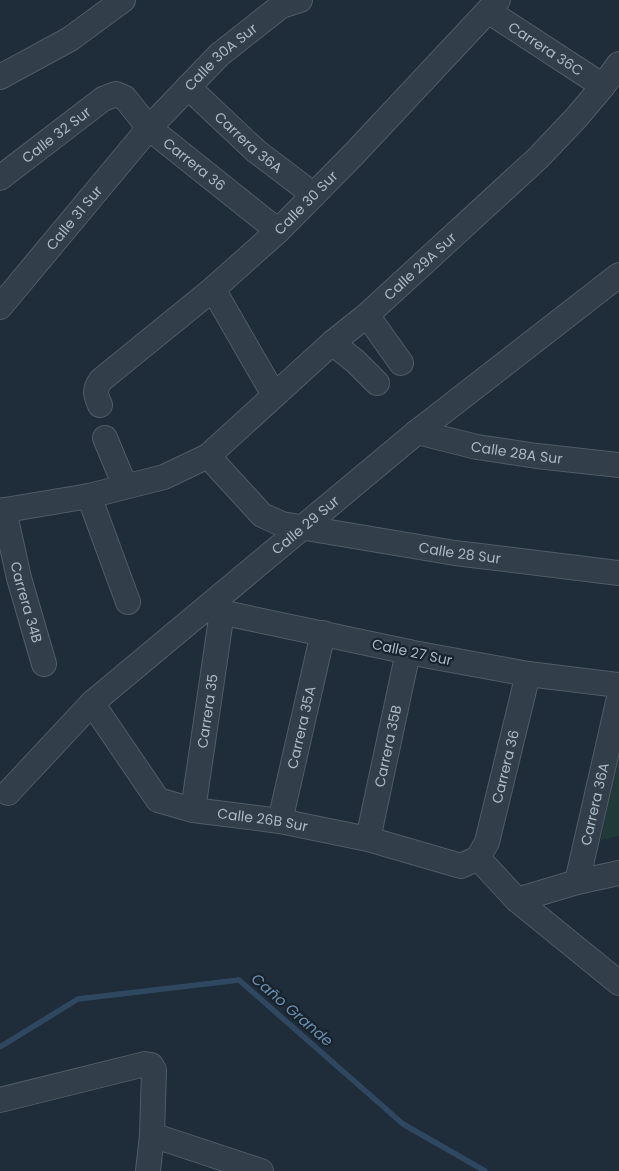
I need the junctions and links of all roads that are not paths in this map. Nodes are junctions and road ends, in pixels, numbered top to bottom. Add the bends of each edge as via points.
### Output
1 (123, 0) edge
2 (300, 0) edge
3 (492, 6) edge
4 (619, 64) edge
5 (0, 77) edge
6 (603, 86) junction
7 (188, 87) junction
8 (116, 94) joint
9 (149, 128) junction
10 (0, 178) edge
11 (314, 195) junction
12 (278, 232) junction
13 (619, 275) edge
14 (213, 289) junction
15 (0, 307) edge
16 (367, 315) junction
17 (384, 340) junction
18 (332, 343) junction
19 (354, 361) junction
20 (402, 363) dead end
21 (377, 383) dead end
22 (274, 395) junction
23 (98, 396) dead end
24 (417, 432) junction
25 (106, 438) dead end
26 (208, 456) junction
27 (619, 465) edge
28 (125, 486) junction
29 (89, 496) junction
30 (2, 510) edge
31 (303, 528) junction
32 (619, 573) edge
33 (128, 602) dead end
34 (214, 611) junction
35 (323, 633) junction
36 (408, 652) junction
37 (44, 664) dead end
38 (528, 674) junction
39 (619, 685) edge
40 (619, 698) edge
41 (92, 703) junction
42 (8, 793) dead end
43 (193, 810) junction
44 (280, 822) junction
45 (368, 839) junction
46 (478, 858) junction
47 (619, 873) edge
48 (577, 882) junction
49 (517, 900) junction
50 (617, 980) edge
51 (0, 1100) edge
52 (152, 1135) junction
53 (148, 1171) edge
54 (261, 1171) edge

1 - 5 street via 70,39
2 - 7 street, Calle 30A Sur via 281,6 248,31
3 - 6 street, Carrera 36C
3 - 11 street, Calle 30 Sur
4 - 6 street, Calle 29A Sur
6 - 16 street, Calle 29A Sur via 538,158
7 - 9 street, Calle 30A Sur
7 - 11 street, Carrera 36A via 256,151
8 - 9 street, Carrera 36 via 125,98
8 - 10 street, Calle 32 Sur via 103,99
9 - 12 street, Carrera 36
9 - 15 street, Calle 31 Sur
11 - 12 street, Calle 30 Sur
12 - 14 street, Calle 30 Sur
13 - 24 street, Calle 29 Sur
14 - 22 street
14 - 23 street, Calle 30 Sur via 101,380
16 - 17 street
16 - 18 street, Calle 29A Sur
17 - 19 street
17 - 20 street
18 - 19 street
18 - 22 street, Calle 29A Sur
19 - 21 street
22 - 26 street, Calle 29A Sur
24 - 27 street, Calle 28A Sur via 477,447
24 - 31 street, Calle 29 Sur
25 - 28 street
26 - 28 street via 164,477
26 - 31 street via 262,516
28 - 29 street
29 - 30 street
29 - 33 street
30 - 37 street, Carrera 34B
31 - 32 street, Calle 28 Sur via 455,553
31 - 34 street, Calle 29 Sur
34 - 35 street, Calle 27 Sur
34 - 41 street, Calle 29 Sur
34 - 43 street, Carrera 35
35 - 36 street, Calle 27 Sur
35 - 44 street, Carrera 35A
36 - 38 street, Calle 27 Sur
36 - 45 street, Carrera 35B
38 - 39 street, Calle 27 Sur
38 - 46 street, Carrera 36 via 488,842
40 - 48 street, Carrera 36A
41 - 42 street, Calle 29 Sur
41 - 43 street, Calle 26B Sur via 158,800
43 - 44 street, Calle 26B Sur
44 - 45 street, Calle 26B Sur
45 - 46 street, Calle 26B Sur via 462,866
46 - 49 street
47 - 48 street
48 - 49 street
49 - 50 street
51 - 52 street via 150,1065 154,1070
52 - 53 street
52 - 54 street

